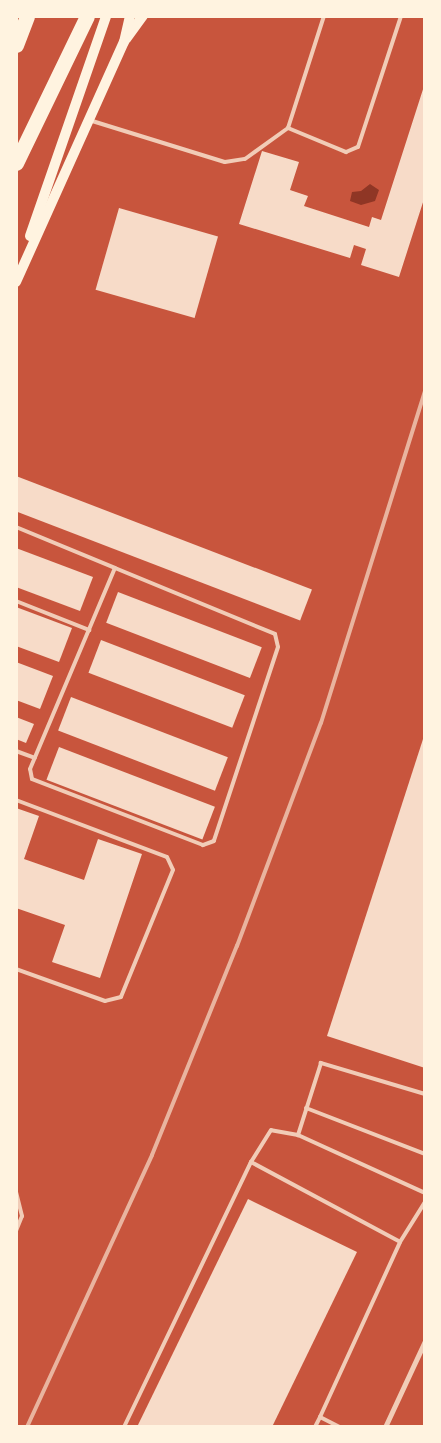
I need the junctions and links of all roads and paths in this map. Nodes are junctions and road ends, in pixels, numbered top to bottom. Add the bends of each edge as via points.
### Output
1 (27, 16) edge
2 (87, 16) edge
3 (106, 16) edge
4 (130, 16) edge
5 (143, 16) edge
6 (324, 16) edge
7 (401, 16) edge
8 (124, 42) junction
9 (16, 45) edge
10 (89, 120) junction
11 (288, 128) junction
12 (16, 163) edge
13 (16, 277) edge
14 (16, 282) edge
15 (16, 527) edge
16 (115, 568) junction
17 (16, 601) edge
18 (89, 630) junction
19 (16, 751) edge
20 (35, 758) junction
21 (16, 800) edge
22 (16, 969) edge
23 (425, 1094) edge
24 (306, 1108) junction
25 (298, 1135) junction
26 (425, 1154) edge
27 (251, 1162) junction
28 (16, 1192) edge
29 (425, 1193) edge
30 (425, 1202) edge
31 (420, 1212) junction
32 (425, 1214) edge
33 (16, 1231) edge
34 (400, 1242) junction
35 (425, 1341) edge
36 (320, 1417) junction
37 (124, 1427) edge
38 (315, 1427) edge
39 (340, 1427) edge
40 (385, 1427) edge

1 - 9 highway
2 - 12 highway
3 - 13 main road
4 - 8 main road
5 - 8 main road
6 - 11 lane
7 - 11 lane via 358,147 346,152
8 - 10 main road
10 - 11 lane via 225,162 244,159
10 - 14 main road
15 - 16 lane
16 - 18 lane
16 - 20 lane via 275,634 278,647 214,841 203,845 32,780 30,769
17 - 18 lane
18 - 20 lane
19 - 20 lane
21 - 22 lane via 167,857 173,870 121,997 106,1001
23 - 24 lane via 321,1062
24 - 25 lane
24 - 26 lane
25 - 27 lane via 271,1130
25 - 29 lane
27 - 34 lane
27 - 37 lane
28 - 33 lane via 22,1216
30 - 31 lane
31 - 32 lane
31 - 34 lane
34 - 36 lane
35 - 40 street
36 - 38 lane
36 - 39 lane

